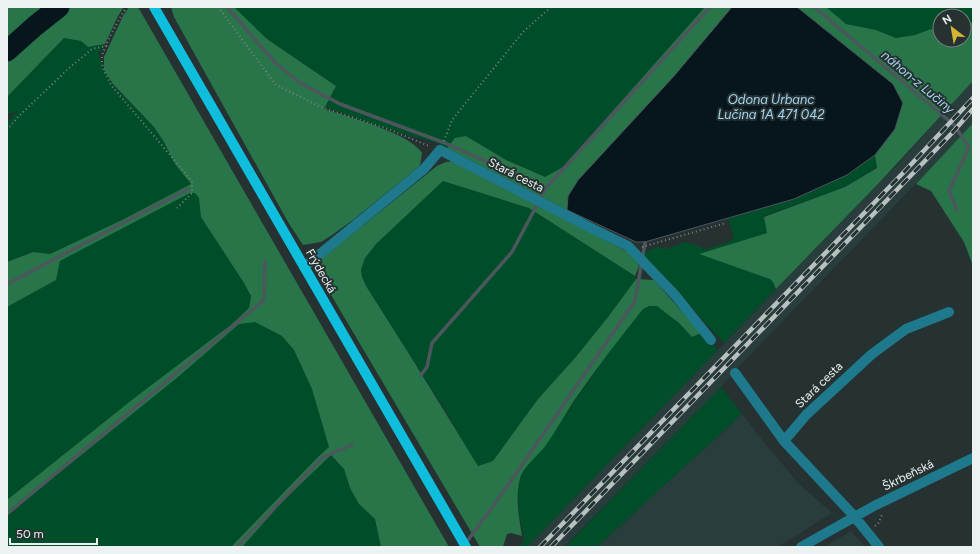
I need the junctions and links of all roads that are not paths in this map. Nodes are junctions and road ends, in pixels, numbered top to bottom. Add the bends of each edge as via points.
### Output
1 (154, 7) edge
2 (304, 267) junction
3 (949, 312) dead end
4 (711, 340) dead end
5 (735, 373) dead end
6 (784, 441) junction
7 (973, 458) edge
8 (854, 516) junction
9 (466, 547) edge
10 (801, 547) edge
11 (879, 547) edge

1 - 2 main road, Frýdecká
2 - 4 street, Stará cesta via 424,169 440,150 628,246 675,295
2 - 9 main road, Frýdecká
3 - 6 street, Stará cesta via 906,329 872,354 806,415
5 - 6 street
6 - 8 street
7 - 8 street, Škrbeňská
8 - 10 street, Škrbeňská
8 - 11 street

